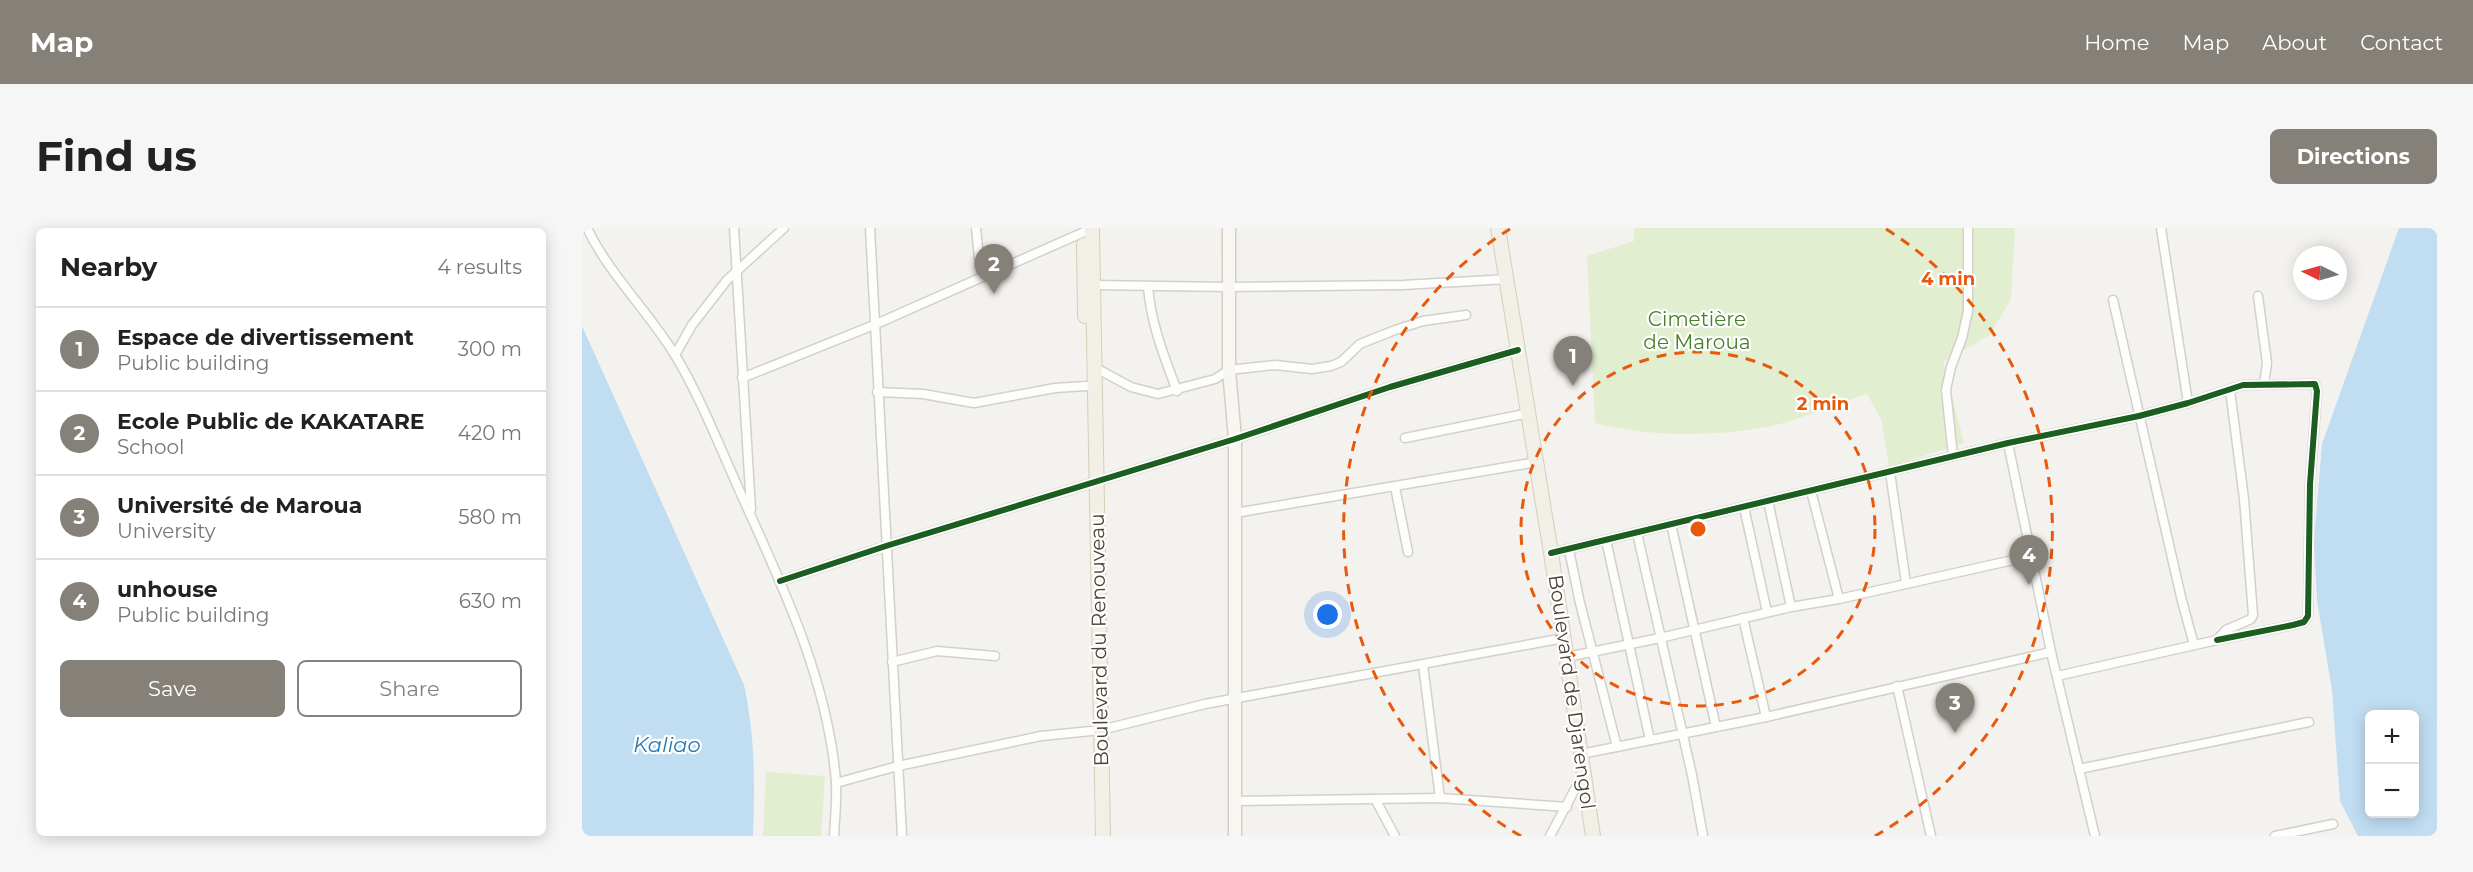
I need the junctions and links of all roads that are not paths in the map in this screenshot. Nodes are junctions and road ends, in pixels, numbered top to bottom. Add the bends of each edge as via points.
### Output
1 (587, 228) edge
2 (734, 228) edge
3 (784, 228) edge
4 (870, 228) edge
5 (976, 228) edge
6 (1229, 228) edge
7 (1498, 228) edge
8 (1968, 228) edge
9 (2161, 228) edge
10 (1089, 229) edge
11 (736, 272) junction
12 (986, 276) junction
13 (1508, 279) junction
14 (1094, 285) junction
15 (1148, 287) junction
16 (1229, 287) junction
17 (2258, 296) dead end
18 (2113, 300) dead end
19 (1466, 315) dead end
20 (874, 325) junction
21 (1518, 350) junction
22 (675, 355) junction
23 (1094, 367) junction
24 (1229, 370) junction
25 (742, 378) junction
26 (2264, 384) junction
27 (1086, 386) junction
28 (2230, 390) junction
29 (1177, 391) junction
30 (878, 392) junction
31 (2188, 403) junction
32 (1529, 413) junction
33 (2139, 416) junction
34 (1406, 438) dead end
35 (1235, 439) junction
36 (2008, 443) junction
37 (1953, 456) junction
38 (1537, 462) junction
39 (1890, 472) junction
40 (1092, 482) junction
41 (1395, 487) junction
42 (1811, 491) junction
43 (1768, 501) junction
44 (1744, 507) junction
45 (1235, 513) junction
46 (752, 518) junction
47 (1671, 524) junction
48 (1637, 533) junction
49 (1606, 540) junction
50 (886, 546) junction
51 (1569, 550) junction
52 (1408, 552) dead end
53 (1551, 553) junction
54 (2031, 556) junction
55 (780, 581) junction
56 (1906, 584) junction
57 (1839, 599) junction
58 (1791, 607) junction
59 (1767, 612) junction
60 (1743, 618) junction
61 (1694, 630) junction
62 (1564, 638) junction
63 (1660, 638) junction
64 (2217, 640) junction
65 (1629, 645) junction
66 (2194, 645) junction
67 (1594, 652) junction
68 (2051, 652) junction
69 (995, 656) dead end
70 (1567, 657) junction
71 (892, 662) junction
72 (1423, 665) junction
73 (2058, 676) junction
74 (1898, 686) junction
75 (1234, 699) junction
76 (1766, 717) junction
77 (2309, 722) dead end
78 (1716, 727) junction
79 (1097, 730) junction
80 (1682, 734) junction
81 (1650, 740) junction
82 (1617, 747) junction
83 (1581, 754) junction
84 (898, 766) junction
85 (2079, 769) junction
86 (1583, 774) junction
87 (836, 783) junction
88 (1440, 798) junction
89 (1375, 799) junction
90 (1234, 801) junction
91 (1567, 807) junction
92 (2333, 824) dead end
93 (834, 836) edge
94 (902, 836) edge
95 (1094, 836) edge
96 (1103, 836) edge
97 (1235, 836) edge
98 (1395, 836) edge
99 (1550, 836) edge
100 (1593, 836) edge
101 (1703, 836) edge
102 (1931, 836) edge
103 (2095, 836) edge
104 (2275, 836) edge

1 - 22 street
2 - 11 street
3 - 11 street
4 - 20 street
5 - 12 street via 979,258
6 - 16 main road
7 - 13 main road, Boulevard de Djarengol
8 - 37 street via 1968,311 1946,390
9 - 31 street
10 - 12 street
10 - 14 main road, Boulevard du Renouveau
10 - 27 main road, Boulevard du Renouveau
11 - 22 street via 692,325
11 - 25 street
12 - 20 street
13 - 16 street
13 - 21 main road, Boulevard de Djarengol
14 - 15 street
14 - 23 main road, Boulevard du Renouveau
15 - 16 street
15 - 29 street via 1152,321
16 - 24 main road
17 - 26 street via 2267,363
18 - 33 street
19 - 24 street via 1423,321 1395,330 1360,344 1331,366 1312,369 1275,365
20 - 25 street
20 - 30 street
21 - 32 main road, Boulevard de Djarengol
21 - 35 street via 1390,387
22 - 46 street
23 - 29 street via 1145,392
23 - 40 main road, Boulevard du Renouveau
24 - 29 street via 1215,379
24 - 35 main road
25 - 46 street
26 - 28 street
26 - 64 street via 2310,383 2317,387 2310,484 2308,616 2304,622 2293,625
27 - 30 street via 974,403 923,394
27 - 40 main road, Boulevard du Renouveau
28 - 31 street
28 - 64 street via 2253,615 2247,623 2224,631
30 - 50 street
31 - 33 street
32 - 34 street
32 - 38 main road, Boulevard de Djarengol
33 - 36 street
33 - 66 street
35 - 40 street
35 - 45 main road
36 - 37 street
36 - 54 street
37 - 39 street
38 - 41 street
38 - 53 main road, Boulevard de Djarengol
39 - 42 street
39 - 56 street
40 - 50 street
40 - 79 main road, Boulevard du Renouveau
41 - 45 street
41 - 52 street
42 - 43 street
42 - 57 street
43 - 44 street
43 - 58 street
44 - 47 street
44 - 59 street
45 - 75 main road
46 - 55 street
47 - 48 street
47 - 61 street
48 - 49 street
48 - 63 street
49 - 51 street
49 - 65 street
50 - 55 street
50 - 71 street
51 - 53 street
51 - 67 street
53 - 62 main road, Boulevard de Djarengol
54 - 56 street
54 - 68 street
55 - 87 street via 820,693
56 - 57 street
57 - 58 street
58 - 59 street
59 - 60 street
60 - 61 street
60 - 76 street
61 - 63 street
61 - 78 street
62 - 70 main road, Boulevard de Djarengol
62 - 72 street
63 - 65 street
63 - 80 street
64 - 66 street
65 - 67 street
65 - 81 street
66 - 73 street
67 - 70 street
67 - 82 street
68 - 73 street
68 - 74 street
69 - 71 street via 938,651
70 - 83 main road, Boulevard de Djarengol
71 - 84 street
72 - 75 street
72 - 88 street
73 - 85 street
74 - 76 street
74 - 102 street
75 - 79 street
75 - 90 main road
76 - 78 street
77 - 85 street
78 - 80 street
79 - 84 street via 1041,736
79 - 95 main road, Boulevard du Renouveau
79 - 96 main road, Boulevard du Renouveau
80 - 81 street
80 - 101 street
81 - 82 street
82 - 83 street
83 - 86 main road, Boulevard de Djarengol
84 - 87 street
84 - 94 street
85 - 103 street
86 - 91 street
86 - 100 main road, Boulevard de Djarengol
87 - 93 street
88 - 89 street
88 - 91 street
89 - 90 street
89 - 98 street
90 - 97 main road
91 - 99 street
92 - 104 street

